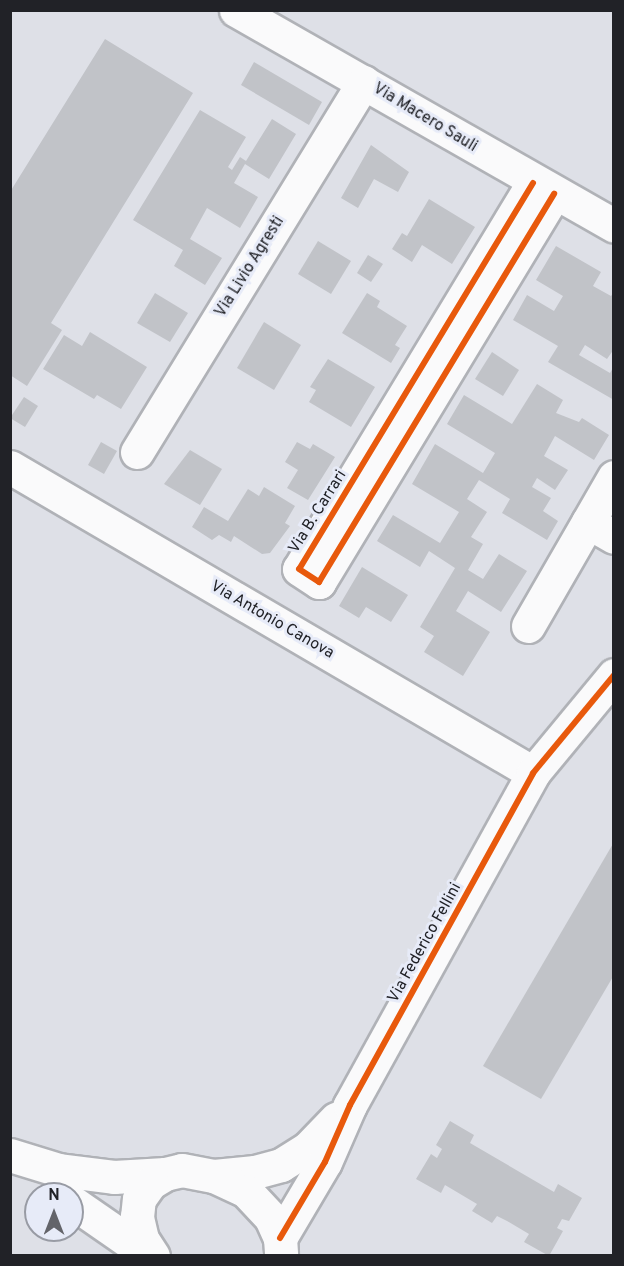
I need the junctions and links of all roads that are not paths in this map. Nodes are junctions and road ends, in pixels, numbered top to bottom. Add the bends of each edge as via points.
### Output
1 (236, 10) edge
2 (364, 82) junction
3 (544, 188) junction
4 (614, 226) edge
5 (136, 452) dead end
6 (10, 467) edge
7 (614, 477) edge
8 (601, 530) edge
9 (528, 626) dead end
10 (614, 675) edge
11 (533, 773) junction
12 (350, 1105) junction
13 (10, 1155) edge
14 (10, 1161) edge
15 (165, 1174) junction
16 (214, 1176) junction
17 (42, 1182) edge
18 (84, 1210) edge
19 (281, 1250) edge
20 (152, 1256) edge

1 - 2 street, Via Macero Sauli
2 - 3 street, Via Macero Sauli
2 - 5 street, Via Livio Agresti
3 - 3 street, Via B. Carrari via 299,569 319,582
3 - 4 street, Via Macero Sauli
6 - 11 street, Via Antonio Canova
7 - 8 street
8 - 9 street
10 - 11 street, Via Federico Fellini
11 - 12 street, Via Federico Fellini
12 - 16 street, Via Federico Fellini via 307,1149 281,1165
12 - 19 street, Via Federico Fellini
13 - 15 street via 59,1170 114,1177
14 - 17 street
15 - 16 street via 182,1170
15 - 20 street via 150,1183 140,1199 136,1217
16 - 19 street via 246,1191 271,1218
18 - 20 street

